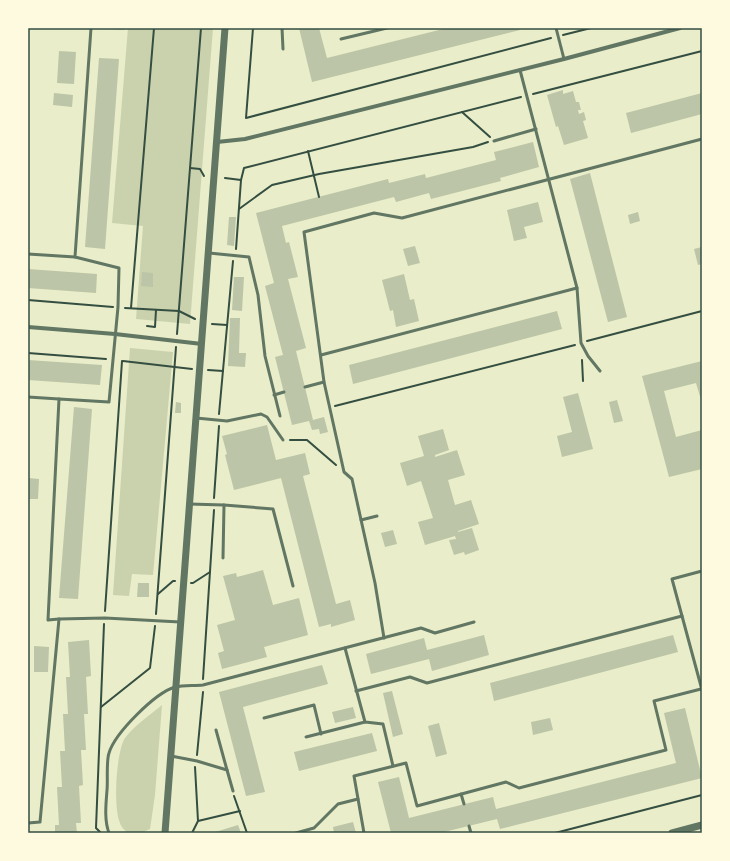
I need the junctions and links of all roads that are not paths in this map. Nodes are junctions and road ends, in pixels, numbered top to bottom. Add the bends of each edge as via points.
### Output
1 (91, 28) edge
2 (225, 28) edge
3 (282, 28) edge
4 (387, 28) edge
5 (556, 28) edge
6 (680, 28) edge
7 (341, 39) dead end
8 (283, 49) dead end
9 (564, 59) junction
10 (520, 70) junction
11 (536, 129) junction
12 (702, 139) edge
13 (494, 141) road end
14 (217, 142) junction
15 (549, 180) junction
16 (208, 253) junction
17 (28, 254) edge
18 (75, 257) junction
19 (577, 288) junction
20 (28, 328) edge
21 (115, 334) junction
22 (202, 344) junction
23 (321, 355) junction
24 (600, 370) dead end
25 (324, 382) junction
26 (304, 387) dead end
27 (284, 392) dead end
28 (274, 395) junction
29 (28, 396) edge
30 (59, 399) junction
31 (280, 416) dead end
32 (196, 418) junction
33 (283, 440) road end
34 (190, 504) junction
35 (224, 506) junction
36 (377, 516) dead end
37 (361, 520) junction
38 (223, 558) dead end
39 (702, 571) edge
40 (293, 586) dead end
41 (682, 616) junction
42 (59, 619) junction
43 (180, 622) junction
44 (474, 622) dead end
45 (384, 638) junction
46 (345, 648) junction
47 (176, 687) junction
48 (702, 690) edge
49 (356, 691) junction
50 (264, 718) dead end
51 (365, 722) junction
52 (216, 730) dead end
53 (321, 734) junction
54 (306, 738) dead end
55 (171, 756) junction
56 (393, 766) junction
57 (227, 770) junction
58 (233, 791) road end
59 (461, 794) junction
60 (358, 799) junction
61 (464, 804) dead end
62 (28, 823) edge
63 (702, 825) edge
64 (469, 826) dead end
65 (109, 833) edge
66 (165, 833) edge
67 (296, 833) edge
68 (364, 833) edge
69 (471, 833) edge
70 (672, 833) edge

1 - 18 lane
2 - 14 street
3 - 8 lane
4 - 7 lane
5 - 9 lane
6 - 9 street
9 - 10 street
10 - 11 lane
10 - 14 street via 245,139
11 - 13 lane
11 - 15 lane
12 - 15 lane
14 - 16 street
15 - 19 lane
15 - 23 lane via 402,218 374,213 304,232
16 - 22 street
16 - 28 lane via 249,257 258,295 264,356
17 - 18 lane
18 - 21 lane via 119,268
19 - 23 lane
19 - 24 lane via 581,343
20 - 21 street
21 - 22 street
21 - 30 lane via 108,402
22 - 32 street
23 - 25 lane
25 - 26 lane
25 - 37 lane via 344,472 352,479
27 - 28 lane
28 - 31 lane
29 - 30 lane
30 - 42 lane via 48,620
32 - 33 lane via 227,421 261,414 267,417
32 - 34 street
34 - 35 lane
34 - 43 street
35 - 38 lane
35 - 40 lane via 274,509
36 - 37 lane
37 - 45 lane
39 - 41 lane via 672,579
41 - 48 lane
41 - 49 lane via 427,682 410,677
42 - 43 lane via 105,618
42 - 62 lane via 40,822
43 - 47 street
44 - 45 lane via 435,633 421,628
45 - 46 lane
46 - 47 lane via 203,685
46 - 49 lane
47 - 55 street
47 - 65 lane via 164,692 134,718 118,735 109,754 106,812
48 - 59 lane via 654,701 666,750 520,788 506,782
49 - 51 lane
50 - 53 lane via 314,705
51 - 53 lane
51 - 56 lane via 383,724
52 - 57 lane
53 - 54 lane
55 - 57 lane
55 - 66 street
56 - 59 lane via 406,763 417,806
56 - 60 lane via 354,776
57 - 58 lane
59 - 61 lane
60 - 67 lane via 338,804 314,828
60 - 68 lane
63 - 70 street
64 - 69 lane

